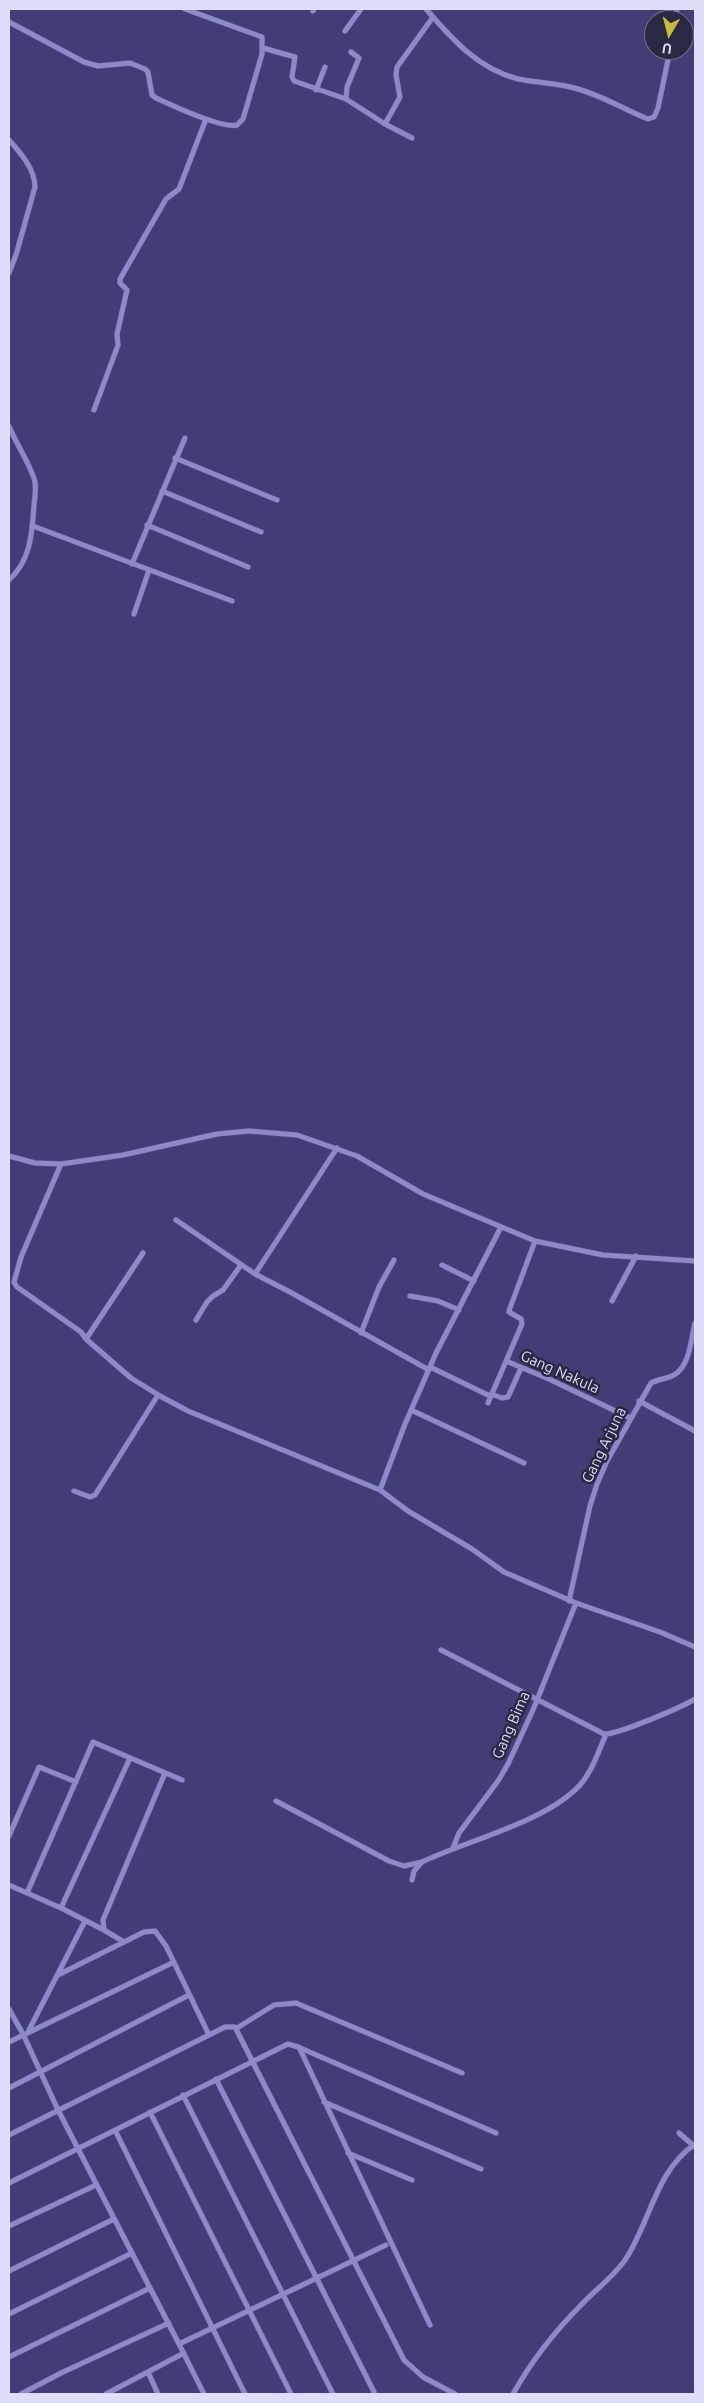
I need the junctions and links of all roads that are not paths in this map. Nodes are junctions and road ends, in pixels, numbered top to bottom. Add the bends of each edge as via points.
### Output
1 (184, 9) edge
2 (361, 9) edge
3 (426, 9) edge
4 (433, 16) junction
5 (9, 22) edge
6 (345, 31) dead end
7 (263, 48) junction
8 (351, 52) dead end
9 (668, 60) edge
10 (325, 67) dead end
11 (316, 90) junction
12 (346, 99) junction
13 (206, 119) junction
14 (385, 124) junction
15 (412, 138) dead end
16 (9, 140) edge
17 (9, 273) edge
18 (94, 410) dead end
19 (9, 426) edge
20 (185, 438) dead end
21 (175, 458) junction
22 (162, 491) junction
23 (277, 500) dead end
24 (147, 525) junction
25 (33, 526) junction
26 (261, 532) dead end
27 (132, 564) junction
28 (248, 567) dead end
29 (149, 570) junction
30 (9, 580) edge
31 (232, 601) dead end
32 (134, 614) dead end
33 (337, 1148) junction
34 (9, 1156) edge
35 (61, 1164) junction
36 (176, 1220) dead end
37 (501, 1227) junction
38 (535, 1241) junction
39 (143, 1253) dead end
40 (636, 1256) junction
41 (394, 1260) dead end
42 (695, 1261) edge
43 (241, 1265) junction
44 (442, 1265) dead end
45 (255, 1274) junction
46 (474, 1281) junction
47 (410, 1296) dead end
48 (612, 1301) dead end
49 (459, 1310) junction
50 (196, 1320) dead end
51 (695, 1324) edge
52 (361, 1333) junction
53 (86, 1339) junction
54 (506, 1361) junction
55 (430, 1368) junction
56 (521, 1368) junction
57 (158, 1395) junction
58 (491, 1395) junction
59 (639, 1401) junction
60 (488, 1403) dead end
61 (411, 1410) junction
62 (630, 1418) junction
63 (695, 1431) edge
64 (524, 1463) dead end
65 (380, 1490) junction
66 (74, 1491) dead end
67 (569, 1601) junction
68 (576, 1604) junction
69 (695, 1647) edge
70 (441, 1650) dead end
71 (695, 1699) edge
72 (537, 1700) junction
73 (606, 1734) junction
74 (130, 1758) junction
75 (166, 1773) junction
76 (182, 1780) dead end
77 (76, 1782) junction
78 (276, 1801) dead end
79 (9, 1836) edge
80 (453, 1848) junction
81 (422, 1862) junction
82 (412, 1880) dead end
83 (9, 1885) edge
84 (27, 1894) junction
85 (62, 1908) junction
86 (85, 1920) junction
87 (104, 1930) junction
88 (124, 1942) junction
89 (174, 1962) junction
90 (58, 1975) junction
91 (189, 1995) junction
92 (9, 2010) edge
93 (236, 2028) junction
94 (29, 2031) junction
95 (23, 2034) junction
96 (209, 2035) junction
97 (9, 2042) edge
98 (298, 2046) junction
99 (254, 2061) junction
100 (41, 2073) junction
101 (462, 2074) dead end
102 (216, 2079) junction
103 (9, 2088) edge
104 (183, 2095) junction
105 (324, 2102) junction
106 (58, 2110) junction
107 (150, 2112) junction
108 (115, 2130) junction
109 (496, 2132) dead end
110 (679, 2133) dead end
111 (9, 2134) edge
112 (694, 2146) edge
113 (78, 2148) junction
114 (348, 2153) junction
115 (481, 2169) dead end
116 (412, 2180) dead end
117 (9, 2183) edge
118 (96, 2185) junction
119 (114, 2219) junction
120 (9, 2226) edge
121 (386, 2245) dead end
122 (132, 2253) junction
123 (354, 2259) junction
124 (9, 2271) edge
125 (317, 2277) junction
126 (150, 2288) junction
127 (282, 2294) junction
128 (248, 2311) junction
129 (9, 2314) edge
130 (169, 2324) junction
131 (430, 2325) dead end
132 (212, 2328) junction
133 (179, 2344) junction
134 (184, 2353) junction
135 (9, 2357) edge
136 (148, 2372) junction
137 (374, 2392) dead end
138 (113, 2393) edge
139 (21, 2394) edge
140 (106, 2394) edge
141 (158, 2394) edge
142 (204, 2394) edge
143 (245, 2394) edge
144 (290, 2394) edge
145 (333, 2394) edge
146 (455, 2394) edge
147 (513, 2394) edge

1 - 7 street via 250,31 262,37
2 - 6 street
3 - 4 street
4 - 9 street via 471,55 490,68 521,79 585,91 648,119 658,108
4 - 14 street via 397,67 400,97
5 - 13 street via 90,65 124,62 138,65 148,72 152,95
7 - 11 street via 295,57 294,81
7 - 13 street via 241,122 233,126
8 - 12 street via 359,58
10 - 11 street
11 - 12 street
12 - 14 street
13 - 18 street via 179,189 166,199 121,277 120,283 127,290 117,334 118,345
14 - 15 street
16 - 17 street via 29,167 35,186
19 - 25 street via 35,483
20 - 21 street
21 - 22 street
21 - 23 street
22 - 24 street
22 - 26 street
24 - 27 street
24 - 28 street
25 - 27 street
25 - 30 street via 24,562
27 - 29 street
29 - 31 street
29 - 32 street
33 - 35 street via 297,1134 249,1132 217,1134 123,1155
33 - 37 street via 378,1167 423,1194
33 - 45 street
34 - 35 street via 35,1163
35 - 53 street via 14,1282
36 - 43 street
37 - 38 street
37 - 46 street
38 - 40 street via 603,1254
38 - 54 street via 510,1308 511,1314 522,1321
39 - 53 street
40 - 42 street
40 - 48 street
41 - 52 street
43 - 45 street
43 - 50 street via 223,1290 207,1302
44 - 46 street
45 - 52 street
46 - 49 street
47 - 49 street via 438,1301
49 - 55 street
51 - 59 street, Gang Arjuna via 688,1352 679,1370 651,1383
52 - 55 street
53 - 57 street via 131,1378
54 - 56 street, Gang Nakula
54 - 58 street
55 - 58 street
55 - 61 street
56 - 58 street via 508,1397
56 - 62 street, Gang Nakula
57 - 65 street via 188,1411
57 - 66 street via 95,1495
58 - 60 street
59 - 62 street, Gang Arjuna
59 - 63 street
61 - 64 street
61 - 65 street
62 - 67 street, Gang Arjuna via 606,1460 597,1484
65 - 67 street via 504,1572
67 - 68 street
68 - 69 street
68 - 72 street, Gang Bima
70 - 72 street
71 - 73 street via 664,1714
72 - 73 street
72 - 80 street, Gang Bima via 503,1772 459,1833
73 - 80 street via 588,1774 569,1794 538,1814
74 - 75 street
74 - 77 street via 93,1742
74 - 85 street
75 - 76 street
75 - 87 street via 103,1920
77 - 79 street via 39,1767
77 - 84 street
78 - 81 street via 389,1862 404,1866
80 - 81 street
81 - 82 street via 414,1871
83 - 84 street
84 - 85 street
85 - 86 street
86 - 87 street
86 - 90 street
87 - 88 street
88 - 89 street via 144,1932 155,1931
88 - 90 street
89 - 91 street
89 - 94 street
90 - 94 street
91 - 96 street
91 - 100 street
92 - 95 street
93 - 96 street via 229,2026
93 - 99 street
93 - 101 street via 274,2005 296,2003
94 - 95 street
95 - 97 street
95 - 100 street
96 - 106 street
98 - 99 street via 288,2044
98 - 105 street
98 - 109 street
99 - 102 street
99 - 123 street
100 - 103 street
100 - 106 street
102 - 104 street
102 - 125 street
104 - 107 street
104 - 127 street
105 - 114 street
105 - 115 street
106 - 111 street
106 - 113 street
107 - 108 street
107 - 128 street
108 - 113 street
108 - 132 street
110 - 112 street
112 - 147 street via 680,2156 658,2188 627,2257 541,2348
113 - 117 street
113 - 118 street
114 - 116 street
114 - 131 street
118 - 119 street
118 - 120 street
119 - 122 street
119 - 124 street
121 - 123 street
122 - 126 street
122 - 129 street
123 - 125 street
123 - 146 street via 404,2360 423,2377
125 - 127 street
125 - 137 street
126 - 130 street
126 - 135 street
127 - 128 street
127 - 145 street
128 - 132 street
128 - 144 street
130 - 133 street
130 - 139 street
132 - 133 street
132 - 143 street
133 - 134 street
134 - 136 street
134 - 142 street
136 - 138 street
136 - 141 street
138 - 140 street

